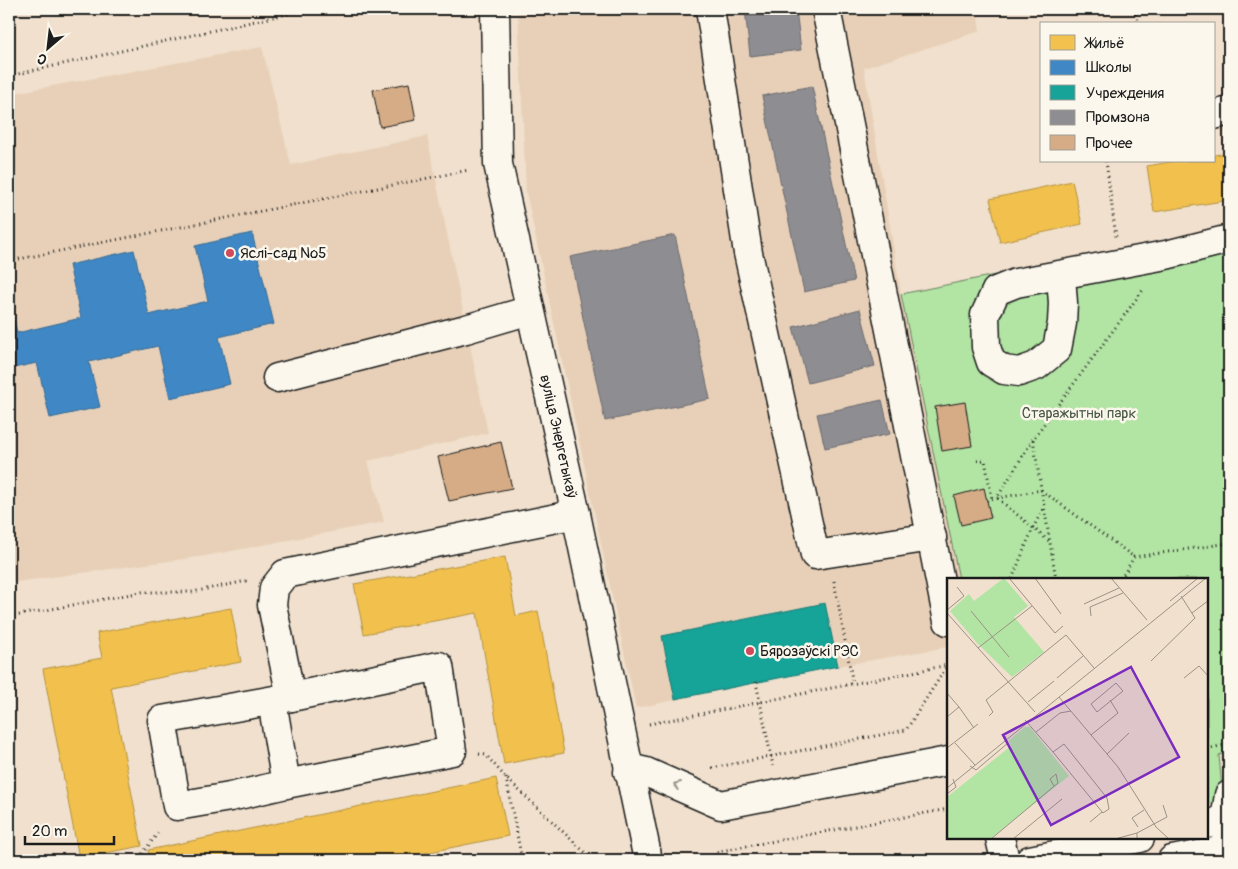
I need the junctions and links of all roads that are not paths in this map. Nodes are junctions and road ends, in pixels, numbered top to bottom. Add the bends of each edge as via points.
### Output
1 (495, 9) edge
2 (710, 9) edge
3 (826, 9) edge
4 (1229, 111) edge
5 (1216, 114) edge
6 (1229, 239) edge
7 (1061, 276) dead end
8 (530, 310) junction
9 (277, 378) dead end
10 (576, 514) junction
11 (932, 537) junction
12 (947, 616) edge
13 (281, 699) junction
14 (947, 760) edge
15 (628, 772) junction
16 (286, 784) junction
17 (1223, 815) edge
18 (1000, 839) edge
19 (1135, 839) edge
20 (1228, 849) edge
21 (648, 860) edge
22 (1005, 860) edge
23 (1030, 860) edge
24 (1172, 860) edge

1 - 8 street, вуліца Энергетыкаў via 498,164
2 - 11 street via 748,253 815,556
3 - 11 street
4 - 5 street
6 - 7 street via 1166,256
8 - 9 street
8 - 10 street, вуліца Энергетыкаў
10 - 13 street via 285,574 274,588 272,605
10 - 15 street, вуліца Энергетыкаў
11 - 12 street
13 - 16 street
13 - 16 street via 162,720 177,806
13 - 16 street via 439,666 452,751
14 -> 15 street via 722,805 646,772
15 - 21 street, вуліца Энергетыкаў
17 - 20 street
18 - 22 street
19 - 23 street
20 - 24 street

